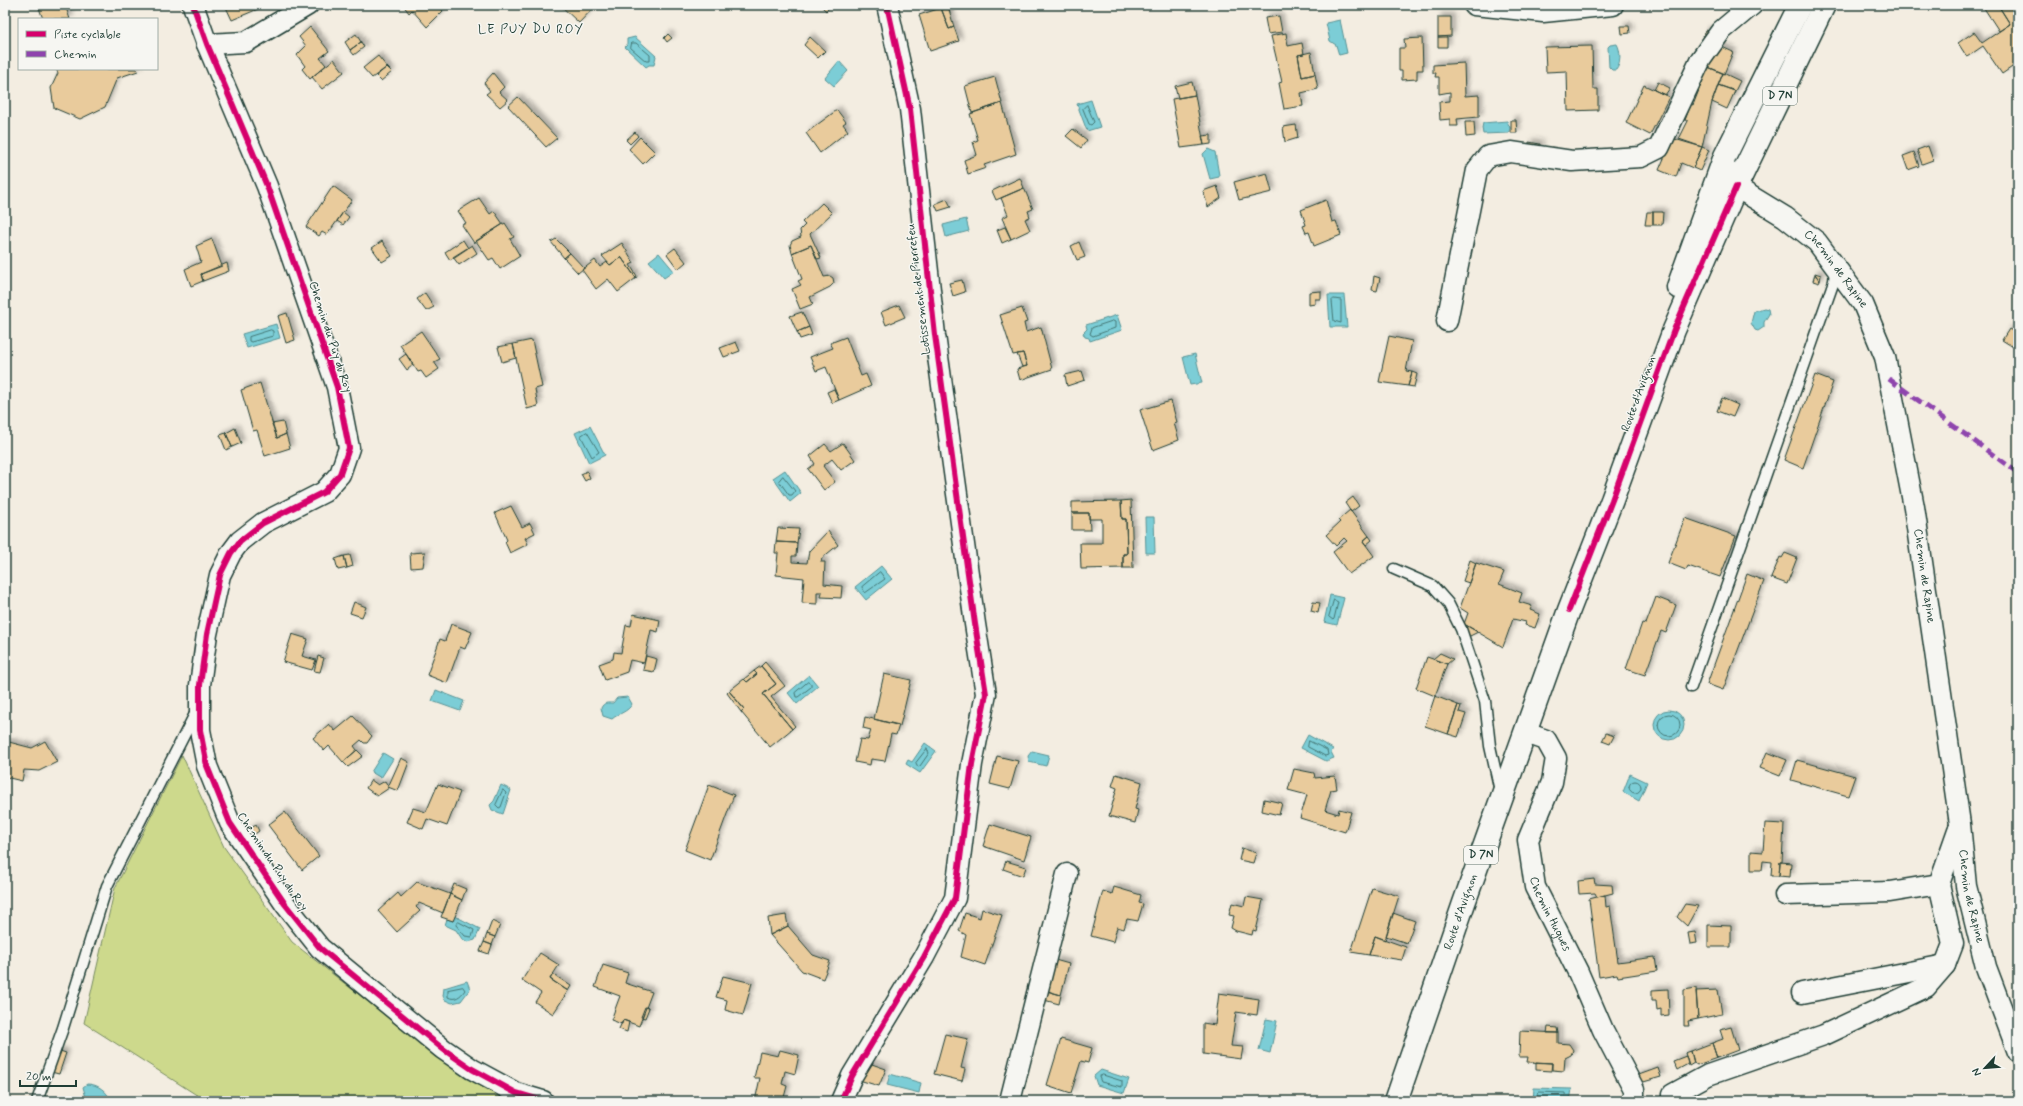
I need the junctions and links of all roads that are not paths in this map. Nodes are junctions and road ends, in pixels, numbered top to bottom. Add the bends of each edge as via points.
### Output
1 (193, 5) edge
2 (308, 5) edge
3 (887, 5) edge
4 (1474, 5) edge
5 (1613, 5) edge
6 (1752, 5) edge
7 (1800, 5) edge
8 (1824, 5) edge
9 (207, 44) junction
10 (1725, 156) junction
11 (1736, 187) junction
12 (1835, 264) junction
13 (1447, 321) dead end
14 (1394, 569) dead end
15 (1569, 610) junction
16 (1691, 687) dead end
17 (200, 703) junction
18 (1526, 733) junction
19 (1502, 798) junction
20 (1960, 824) junction
21 (1067, 874) dead end
22 (1939, 884) junction
23 (1785, 895) dead end
24 (1945, 965) junction
25 (1802, 993) dead end
26 (2018, 1052) edge
27 (37, 1101) edge
28 (543, 1101) edge
29 (841, 1101) edge
30 (1010, 1101) edge
31 (1396, 1101) edge
32 (1634, 1101) edge
33 (1673, 1101) edge

1 - 9 street, Chemin du Puy du Roy
2 - 9 street via 246,42
3 - 29 street, Lotissement de Pierrefeu via 910,109 935,336 986,694 972,764 955,898 924,957 852,1076
4 - 5 street via 1542,12
6 - 13 street via 1721,31 1701,59 1658,148 1641,157 1572,161 1511,152 1488,156 1477,170
7 - 10 main road, Route d'Avignon / D 7N
8 - 11 main road, Route d'Avignon / D 7N
9 - 17 street, Chemin du Puy du Roy via 267,186 337,387 349,448 340,474 324,492 263,523 240,541 231,553 220,575 207,634
10 - 11 street
10 - 15 main road, Route d'Avignon / D 7N via 1603,496
11 - 12 street, Chemin de Rapine via 1785,217 1817,242
11 - 15 main road, Route d'Avignon / D 7N via 1674,330
12 - 16 lane via 1834,281
12 - 20 street, Chemin de Rapine via 1863,304 1885,358 1914,507
14 - 19 lane via 1433,586 1448,603 1461,629 1485,701 1490,746
15 - 18 main road, Route d'Avignon / D 7N
17 - 27 lane via 106,886 63,1028
17 - 28 street, Chemin du Puy du Roy via 200,730 207,766 230,823 284,904 320,948 472,1069 516,1093
18 - 19 main road, Route d'Avignon / D 7N
18 - 32 street, Chemin Hugues via 1546,740 1556,758 1552,782 1528,840 1535,888 1634,1089
19 - 31 main road, Route d'Avignon / D 7N
20 - 22 street
20 - 26 street, Chemin de Rapine via 1966,886 1986,967
21 - 30 street
22 - 23 street via 1890,892
22 - 24 street via 1953,944
24 - 25 street
24 - 33 street via 1926,988 1824,1036 1708,1075 1673,1094

